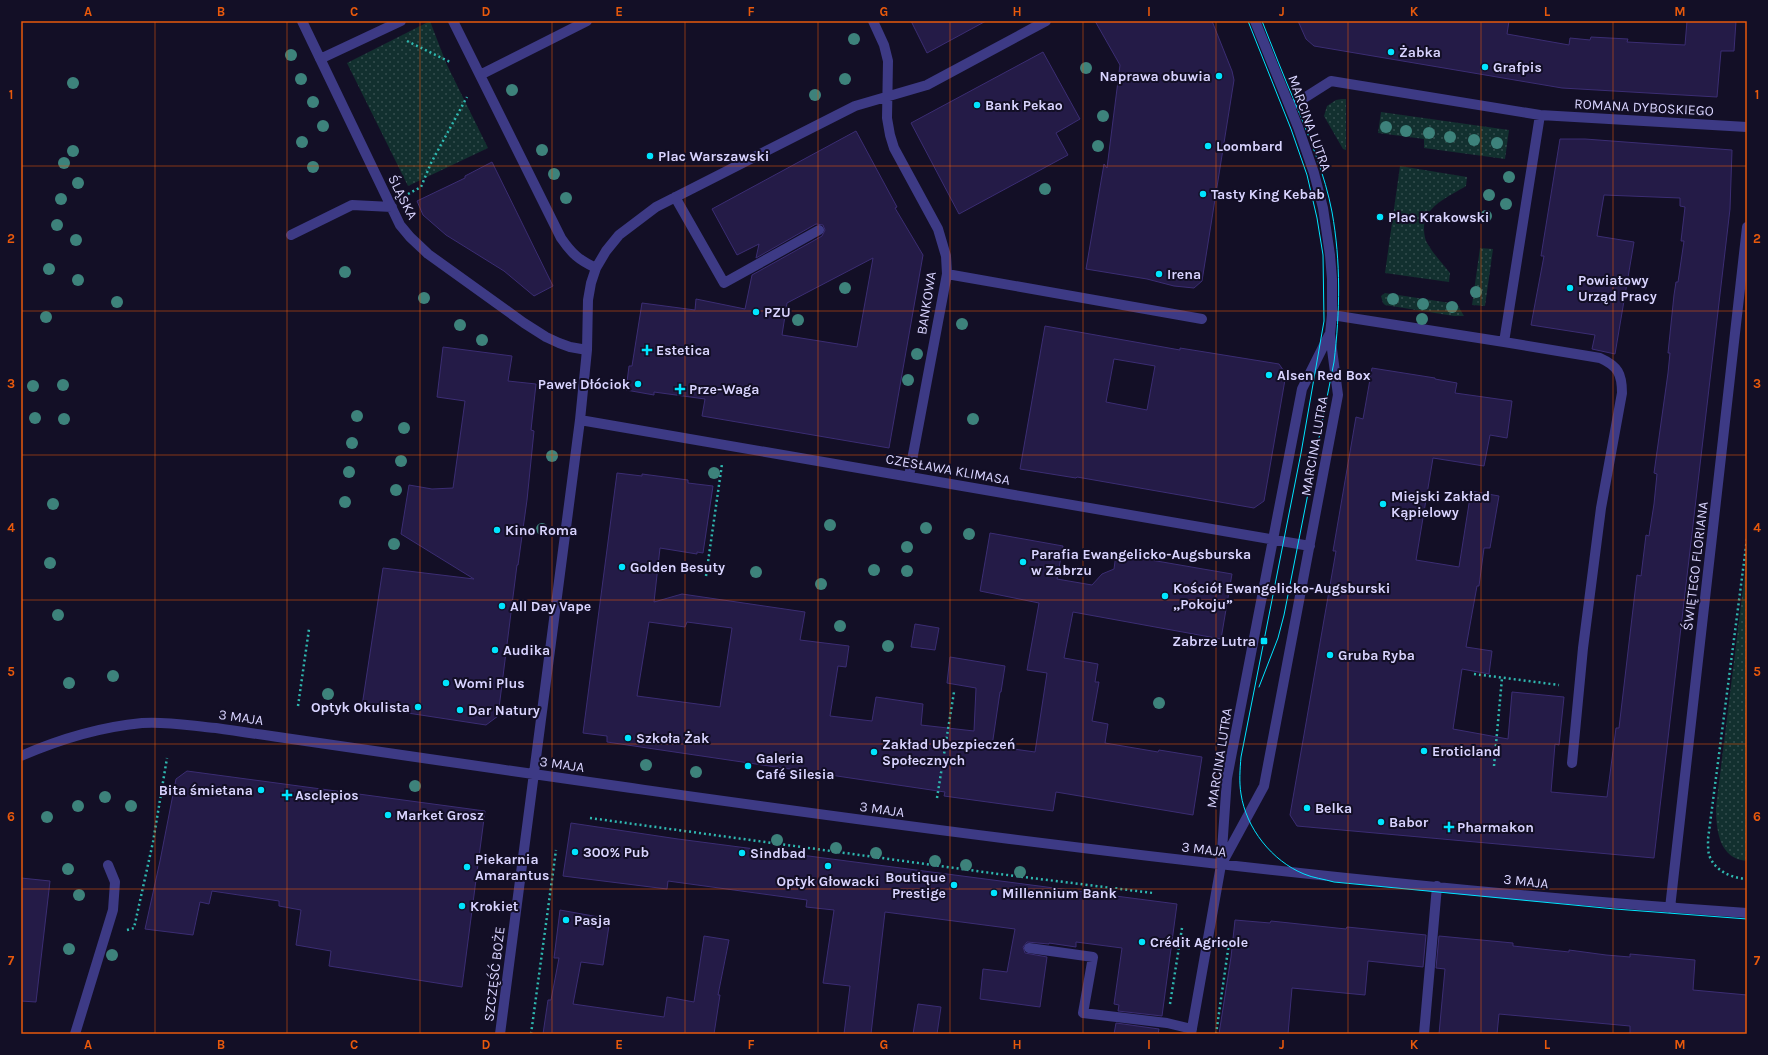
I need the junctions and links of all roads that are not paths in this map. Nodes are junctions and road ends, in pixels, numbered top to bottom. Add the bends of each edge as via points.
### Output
1 (302, 21) edge
2 (401, 21) edge
3 (453, 21) edge
4 (586, 21) edge
5 (873, 21) edge
6 (1046, 21) edge
7 (1255, 21) edge
8 (320, 59) junction
9 (480, 75) junction
10 (888, 96) junction
11 (1290, 107) junction
12 (1540, 115) junction
13 (1747, 127) edge
14 (675, 197) junction
15 (392, 207) junction
16 (1747, 227) edge
17 (819, 230) dead end
18 (291, 235) dead end
19 (596, 268) junction
20 (947, 274) junction
21 (1332, 315) junction
22 (1202, 319) dead end
23 (1330, 334) junction
24 (1504, 342) junction
25 (587, 350) junction
26 (580, 420) junction
27 (909, 476) junction
28 (1273, 539) junction
29 (1310, 546) junction
30 (21, 756) edge
31 (1572, 763) dead end
32 (534, 774) junction
33 (108, 865) dead end
34 (1221, 865) junction
35 (1438, 886) junction
36 (1670, 908) junction
37 (1747, 913) edge
38 (1029, 948) dead end
39 (1191, 1032) edge
40 (75, 1034) edge
41 (500, 1034) edge
42 (1424, 1034) edge

1 - 8 street, ŚLĄSKA
2 - 8 street
3 - 9 street
4 - 9 street
5 - 10 street, BANKOWA via 888,61
6 - 10 street, SZCZĘŚĆ BOŻE via 927,85
7 - 11 street, MARCINA LUTRA
8 - 15 street, ŚLĄSKA
9 - 19 street via 561,238 571,253
10 - 14 street, SZCZĘŚĆ BOŻE via 855,106
10 - 20 street, BANKOWA via 887,118 894,148 938,229 946,256
11 - 12 street via 1331,81
11 - 21 street, MARCINA LUTRA via 1314,173 1323,208 1330,255
12 - 13 street, ROMANA DYBOSKIEGO
12 - 24 street
14 - 17 street via 724,283
14 - 19 street, SZCZĘŚĆ BOŻE via 656,207 619,235
15 - 18 street via 352,205
15 - 25 street, ŚLĄSKA via 400,225 428,254 546,337 570,347
16 - 36 street, ŚWIĘTEGO FLORIANA
19 - 25 street, SZCZĘŚĆ BOŻE via 588,300
20 - 22 street
20 - 27 street, BANKOWA
21 - 23 street, MARCINA LUTRA
21 - 24 street
23 - 28 street, MARCINA LUTRA via 1302,389
23 - 29 street, MARCINA LUTRA via 1338,395
24 - 31 street via 1600,358 1610,362 1622,380 1622,393 1600,516
25 - 26 street, SZCZĘŚĆ BOŻE
26 - 27 street, CZESŁAWA KLIMASA
26 - 32 street, SZCZĘŚĆ BOŻE
27 - 28 street, CZESŁAWA KLIMASA
28 - 29 street, CZESŁAWA KLIMASA
28 - 34 street, MARCINA LUTRA via 1227,778
29 - 34 street, MARCINA LUTRA via 1264,786
30 - 32 street, 3 MAJA via 83,732 143,723 216,728
32 - 34 street, 3 MAJA via 910,827
32 - 41 street, SZCZĘŚĆ BOŻE
33 - 40 street via 115,882 113,910
34 - 35 street, 3 MAJA
34 - 39 street
35 - 36 street, 3 MAJA
35 - 42 street
36 - 37 street, 3 MAJA
38 - 39 street via 1093,957 1083,1013 1167,1024

